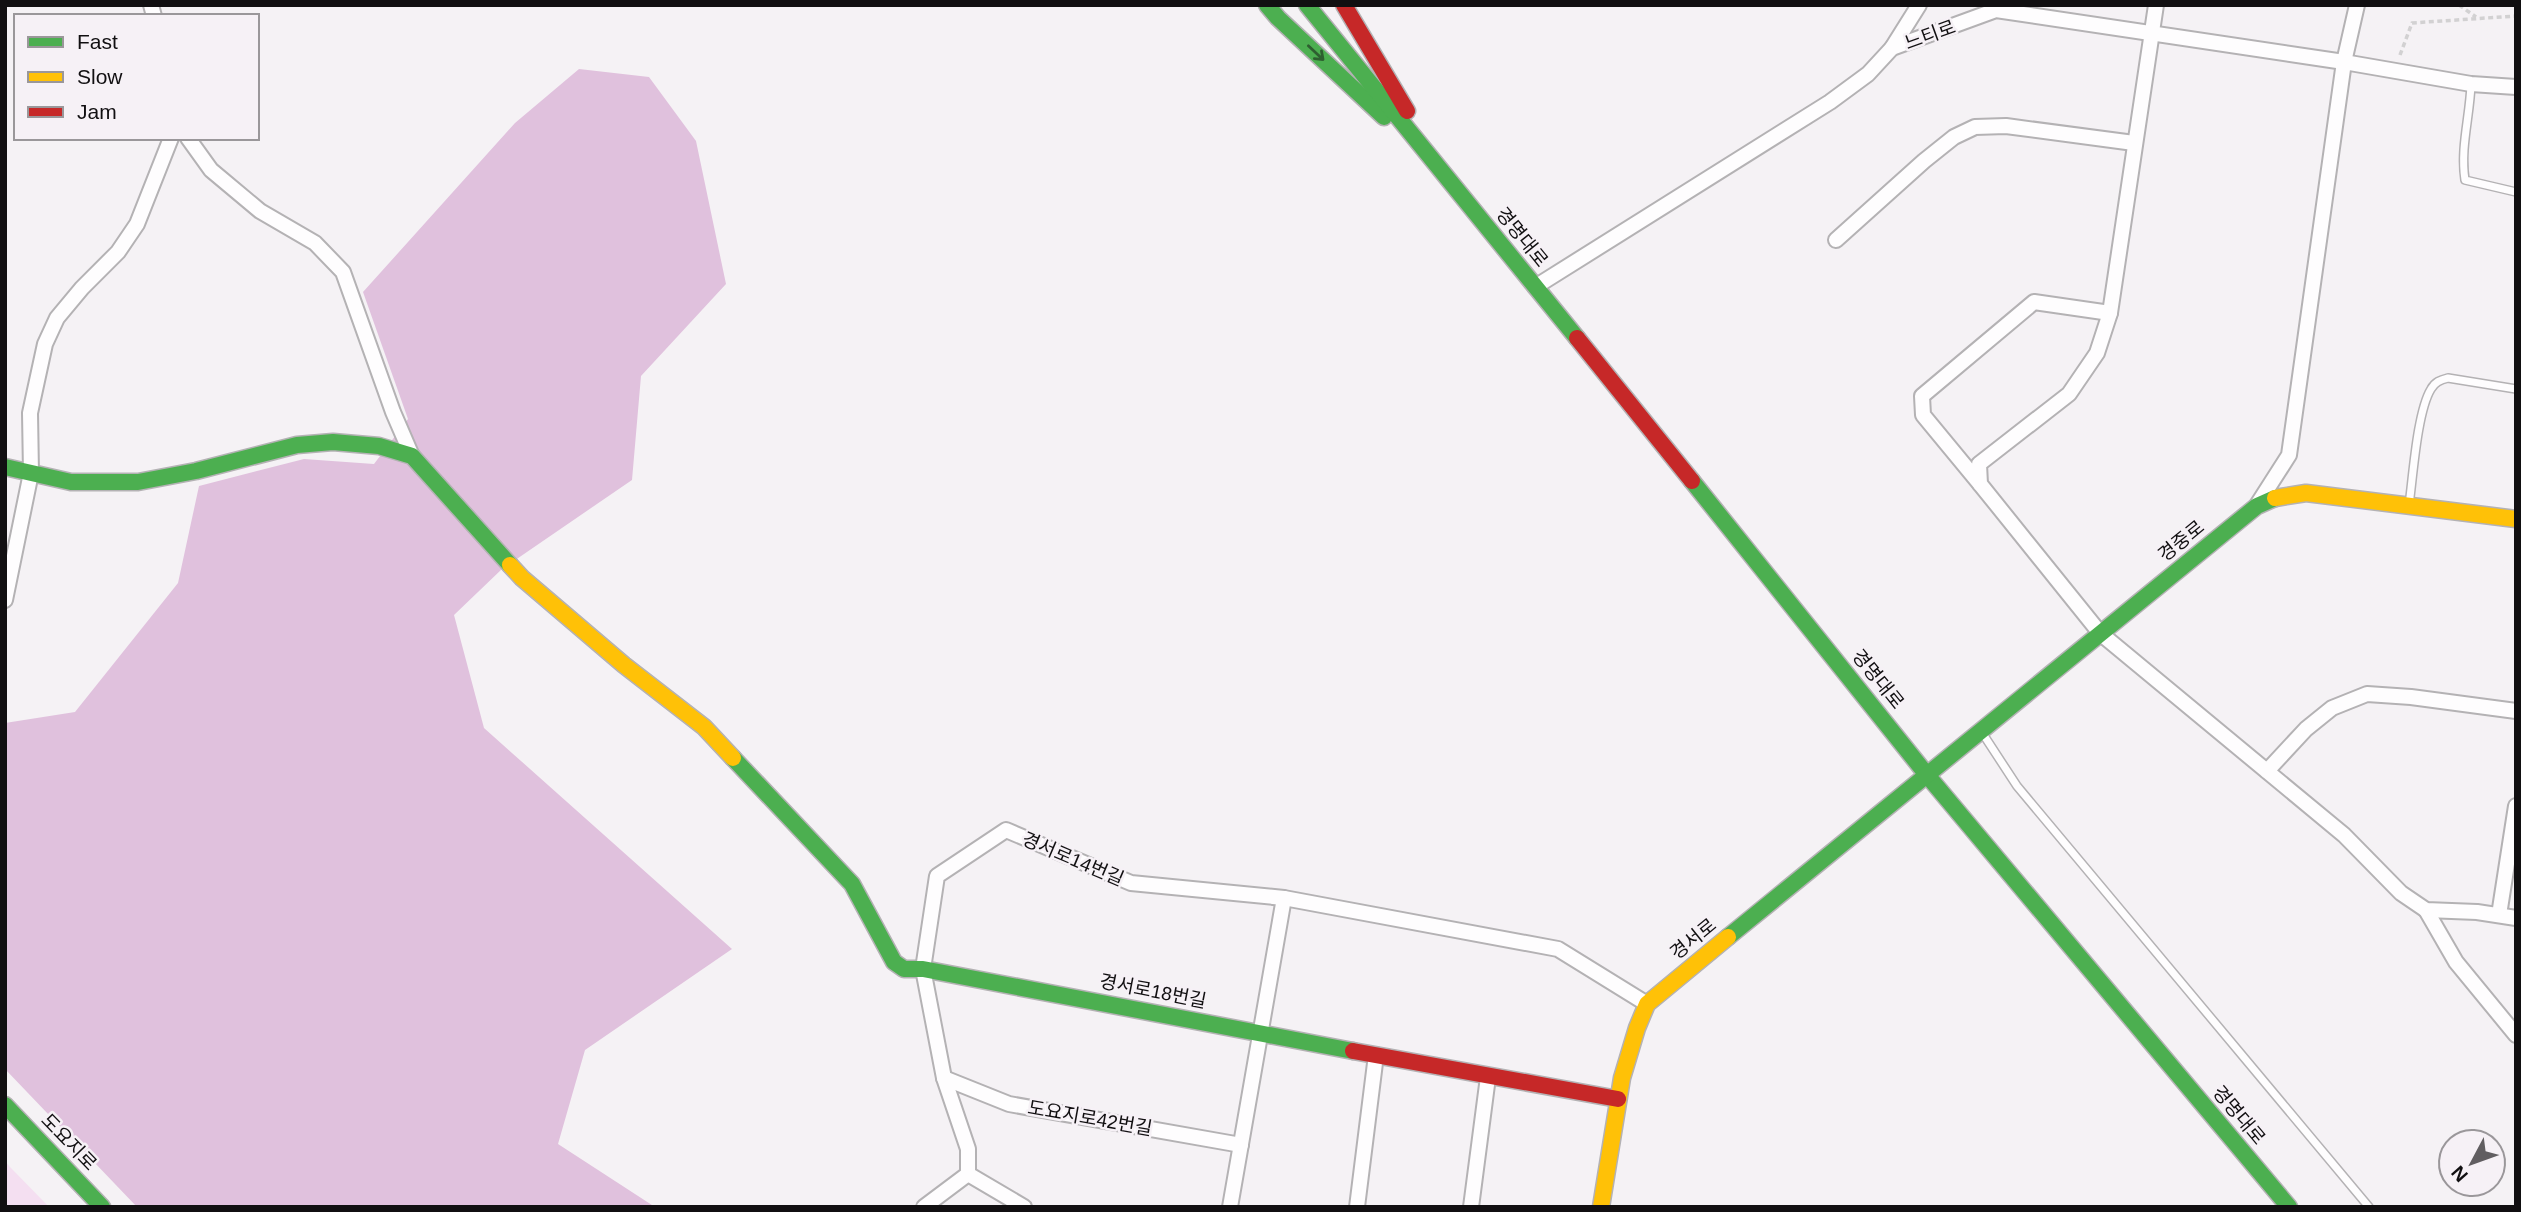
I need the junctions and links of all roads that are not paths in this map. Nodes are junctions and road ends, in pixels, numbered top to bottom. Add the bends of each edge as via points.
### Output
1 (1267, 5) edge
2 (1307, 5) edge
3 (1345, 5) edge
4 (1919, 5) edge
5 (2156, 5) edge
6 (2357, 5) edge
7 (1992, 8) edge
8 (2151, 34) junction
9 (1892, 48) junction
10 (2344, 62) junction
11 (2471, 84) junction
12 (2516, 87) edge
13 (170, 140) edge
14 (188, 140) edge
15 (2134, 143) junction
16 (1442, 170) junction
17 (2516, 192) edge
18 (1836, 240) dead end
19 (1535, 287) junction
20 (2110, 313) junction
21 (2516, 389) edge
22 (412, 456) junction
23 (5, 467) edge
24 (31, 473) junction
25 (1980, 484) junction
26 (2409, 505) junction
27 (2257, 506) junction
28 (2516, 519) edge
29 (5, 600) edge
30 (2100, 633) junction
31 (2516, 711) edge
32 (1981, 731) junction
33 (2267, 771) junction
34 (1927, 775) junction
35 (2516, 806) edge
36 (1284, 898) junction
37 (2426, 910) junction
38 (2499, 915) junction
39 (2516, 918) edge
40 (923, 969) junction
41 (1647, 1004) junction
42 (1260, 1033) junction
43 (2516, 1035) edge
44 (1376, 1055) junction
45 (1488, 1077) junction
46 (944, 1078) junction
47 (1618, 1099) junction
48 (5, 1105) edge
49 (1241, 1145) junction
50 (968, 1174) junction
51 (102, 1207) edge
52 (924, 1207) edge
53 (1024, 1207) edge
54 (1230, 1207) edge
55 (1357, 1207) edge
56 (1471, 1207) edge
57 (1601, 1207) edge
58 (2289, 1207) edge
59 (2369, 1207) edge

1 -> 16 street, 경명대로
2 - 16 street, 경명대로
3 - 16 street, 경명대로
4 - 9 street
5 - 8 street
6 - 10 street
7 - 8 street, 느티로
7 - 9 street, 느티로
8 - 10 street, 느티로
8 - 15 street
9 - 19 street, 느티로 via 1868,74 1830,102
10 - 11 street, 느티로
10 - 27 street via 2289,455
11 - 12 street, 느티로
11 - 17 lane via 2465,180
13 - 24 street via 137,224 118,252 57,318 45,344 30,413
14 - 22 street via 211,170 260,211 315,243 343,272
15 - 18 street via 2007,126 1975,127 1924,161
15 - 20 street
16 - 19 street, 경명대로
19 - 34 street, 경명대로
20 - 25 street via 2097,353 2069,394 1979,464
20 - 25 street via 2034,302 1922,396 1923,415
21 - 26 lane via 2438,380 2425,404
22 - 24 street via 379,446 333,442 138,482 71,482
22 - 40 street, 경서로18번길 via 522,578 704,727 852,884 894,962 904,970
23 - 24 street
24 - 29 street
25 - 30 street
26 - 27 street, 경중로 via 2306,492
26 - 28 street, 경중로
27 - 30 street, 경중로
30 - 32 street, 경중로
30 - 33 street
31 - 33 street via 2367,694 2332,708
32 - 34 street, 경중로
32 - 59 lane via 2017,786
33 - 37 street via 2344,835 2401,894
34 - 41 street, 경서로
34 - 58 street, 경명대로
35 - 38 street
36 - 40 street, 경서로14번길 via 1131,883 1006,830 937,876
36 - 41 street, 경서로14번길 via 1558,949
36 - 42 street
37 - 38 street
37 - 43 street via 2456,962
38 - 39 street
40 - 42 street, 경서로18번길
40 - 46 street, 경서로14번길
41 - 47 street, 경서로 via 1633,1034
42 - 44 street, 경서로18번길
42 - 49 street
44 - 45 street, 경서로18번길
44 - 55 street
45 - 47 street, 경서로18번길
45 - 56 street
46 - 49 street, 도요지로42번길 via 1009,1104
46 - 50 street, 경서로14번길 via 968,1149
47 - 57 street, 경서로
48 - 51 street, 도요지로
49 - 54 street
50 - 52 street
50 - 53 street

